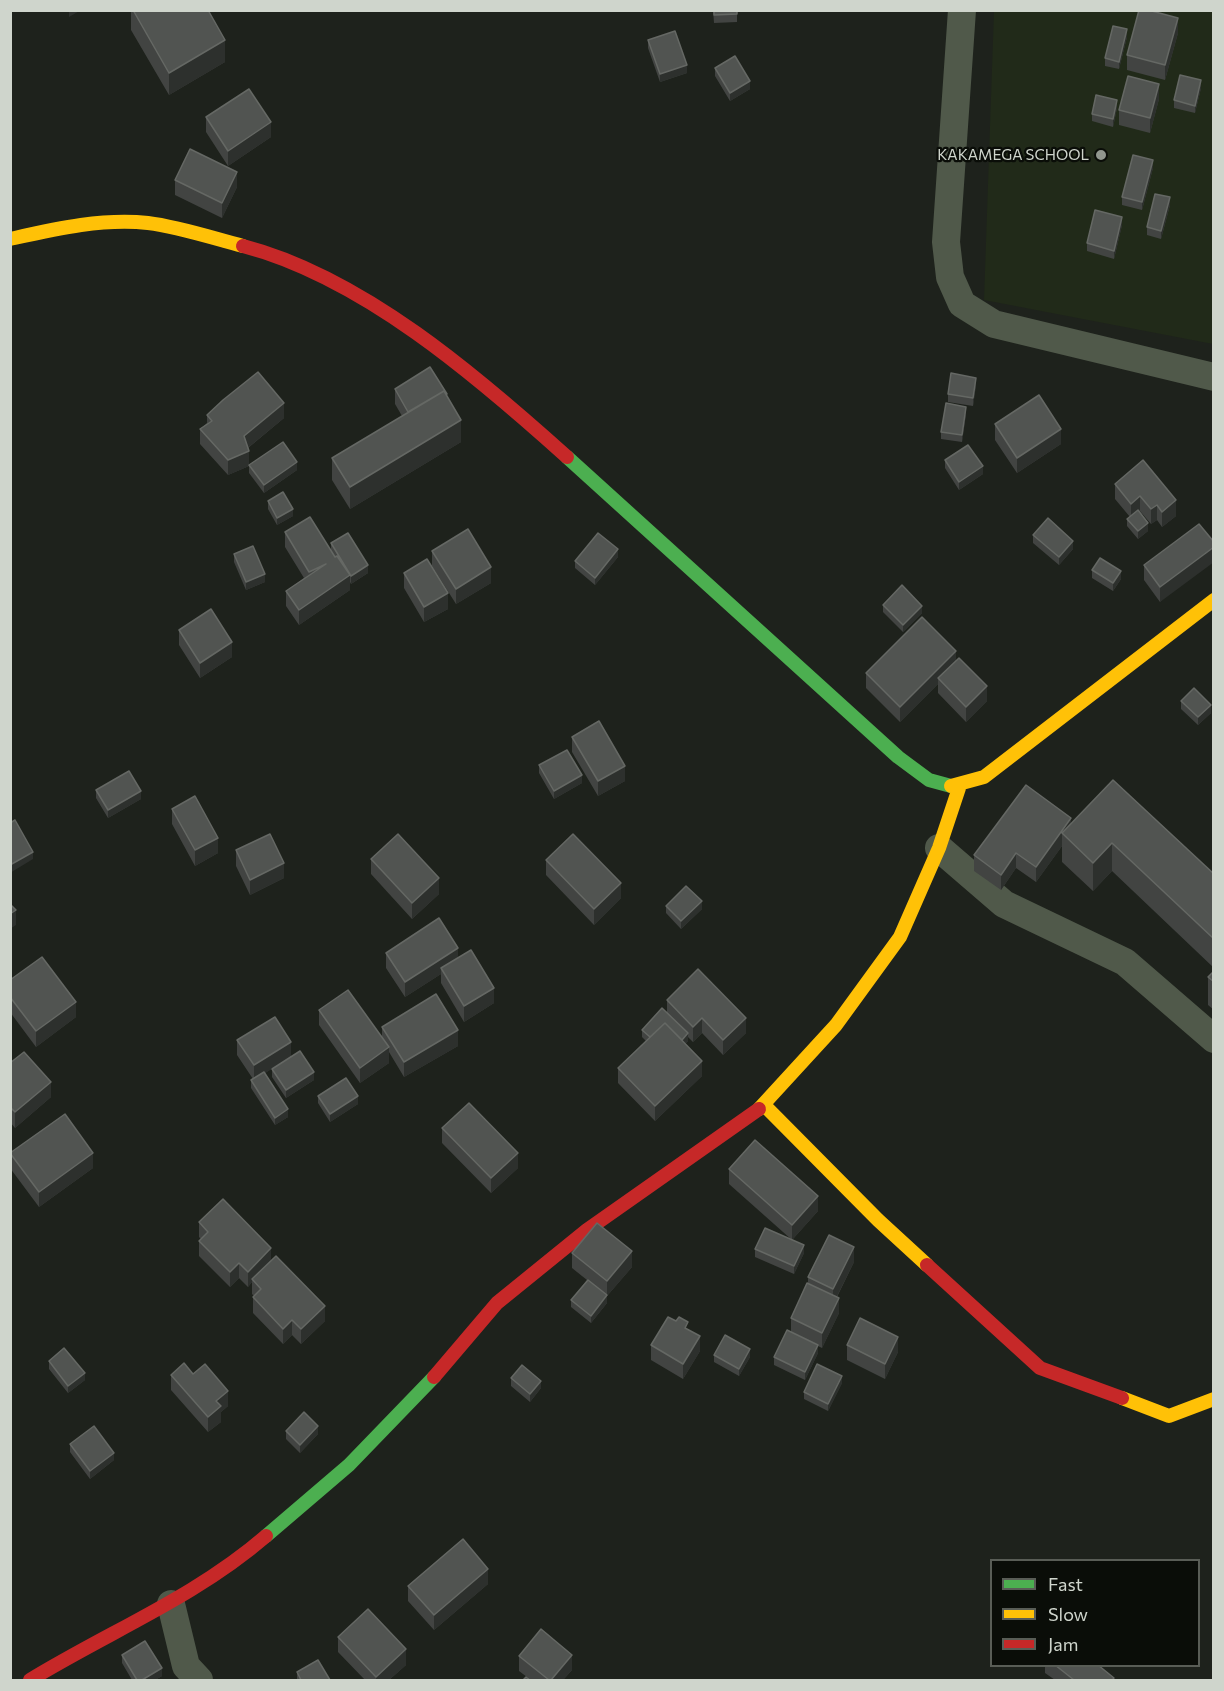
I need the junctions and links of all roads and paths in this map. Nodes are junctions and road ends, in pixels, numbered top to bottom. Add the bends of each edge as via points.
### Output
1 (962, 10) edge
2 (10, 239) edge
3 (1214, 377) edge
4 (1214, 600) edge
5 (959, 788) junction
6 (939, 848) junction
7 (1214, 1039) edge
8 (764, 1106) junction
9 (1214, 1400) edge
10 (171, 1604) junction
11 (30, 1680) edge
12 (199, 1680) edge

1 - 3 street via 946,242 950,277 962,304 993,324
2 - 5 street via 67,226 144,223 225,238 279,256 363,297 420,334 558,448 898,757 938,786
4 - 5 street via 984,777
5 - 6 street
6 - 7 street via 1004,904 1125,962
6 - 8 street via 900,937 836,1025
8 - 9 street via 878,1220 1040,1368 1170,1416
8 - 10 street via 587,1230 496,1303 411,1403 349,1465 245,1554
10 - 11 street
10 - 12 street via 186,1666

